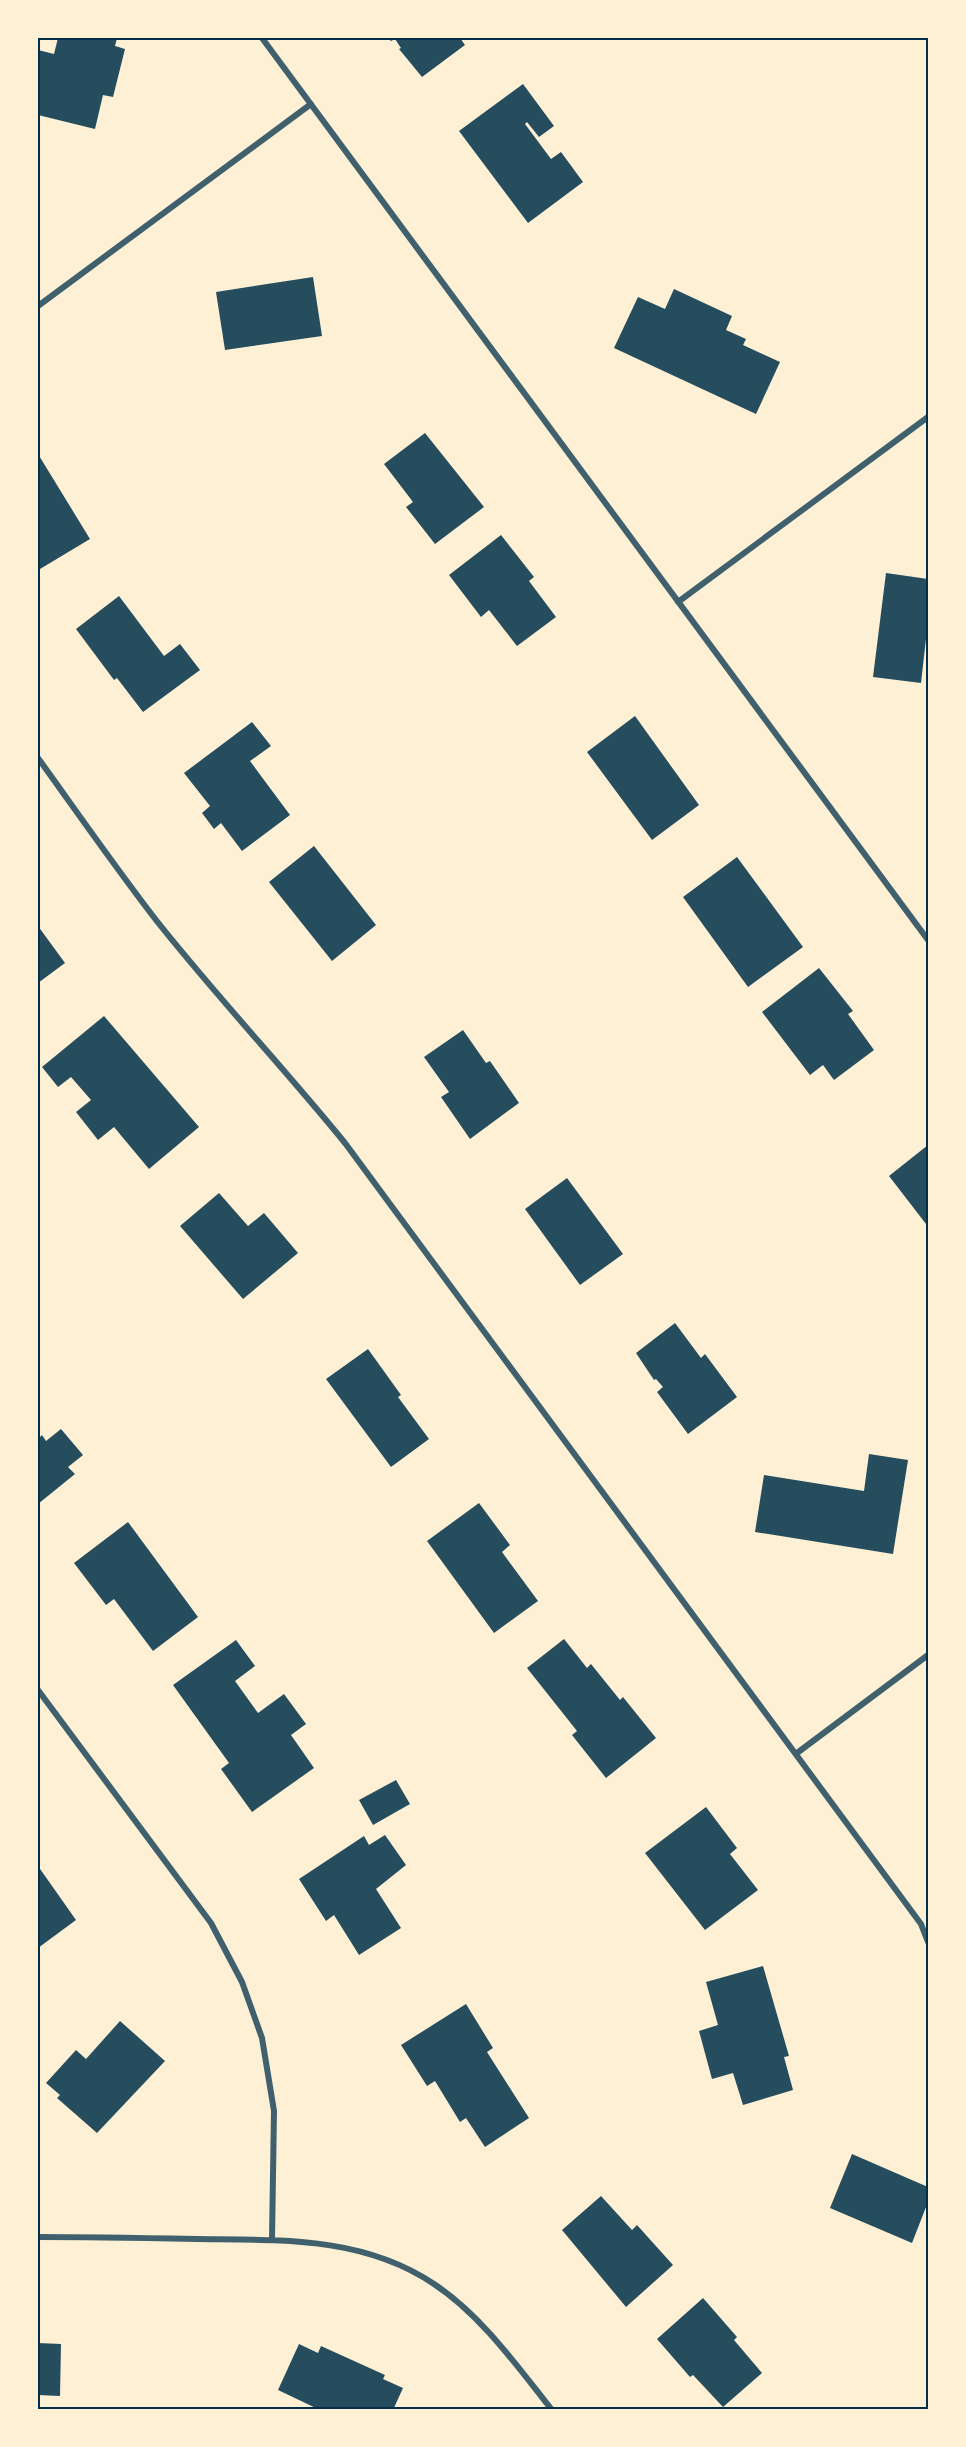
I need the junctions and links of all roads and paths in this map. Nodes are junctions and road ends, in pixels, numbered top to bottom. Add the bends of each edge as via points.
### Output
1 (262, 38) edge
2 (311, 104) junction
3 (38, 306) edge
4 (928, 417) edge
5 (678, 602) junction
6 (38, 758) edge
7 (928, 940) edge
8 (928, 1655) edge
9 (38, 1690) edge
10 (797, 1753) junction
11 (928, 1942) edge
12 (38, 2236) edge
13 (272, 2240) junction
14 (552, 2409) edge

1 - 2 street
2 - 3 street
2 - 5 street
4 - 5 street
5 - 7 street
6 - 10 street via 156,919 345,1143
8 - 10 street
9 - 13 street via 211,1923 242,1982 262,2038 274,2111
10 - 11 street via 921,1924
12 - 13 street
13 - 14 street via 359,2249 435,2284 471,2315

